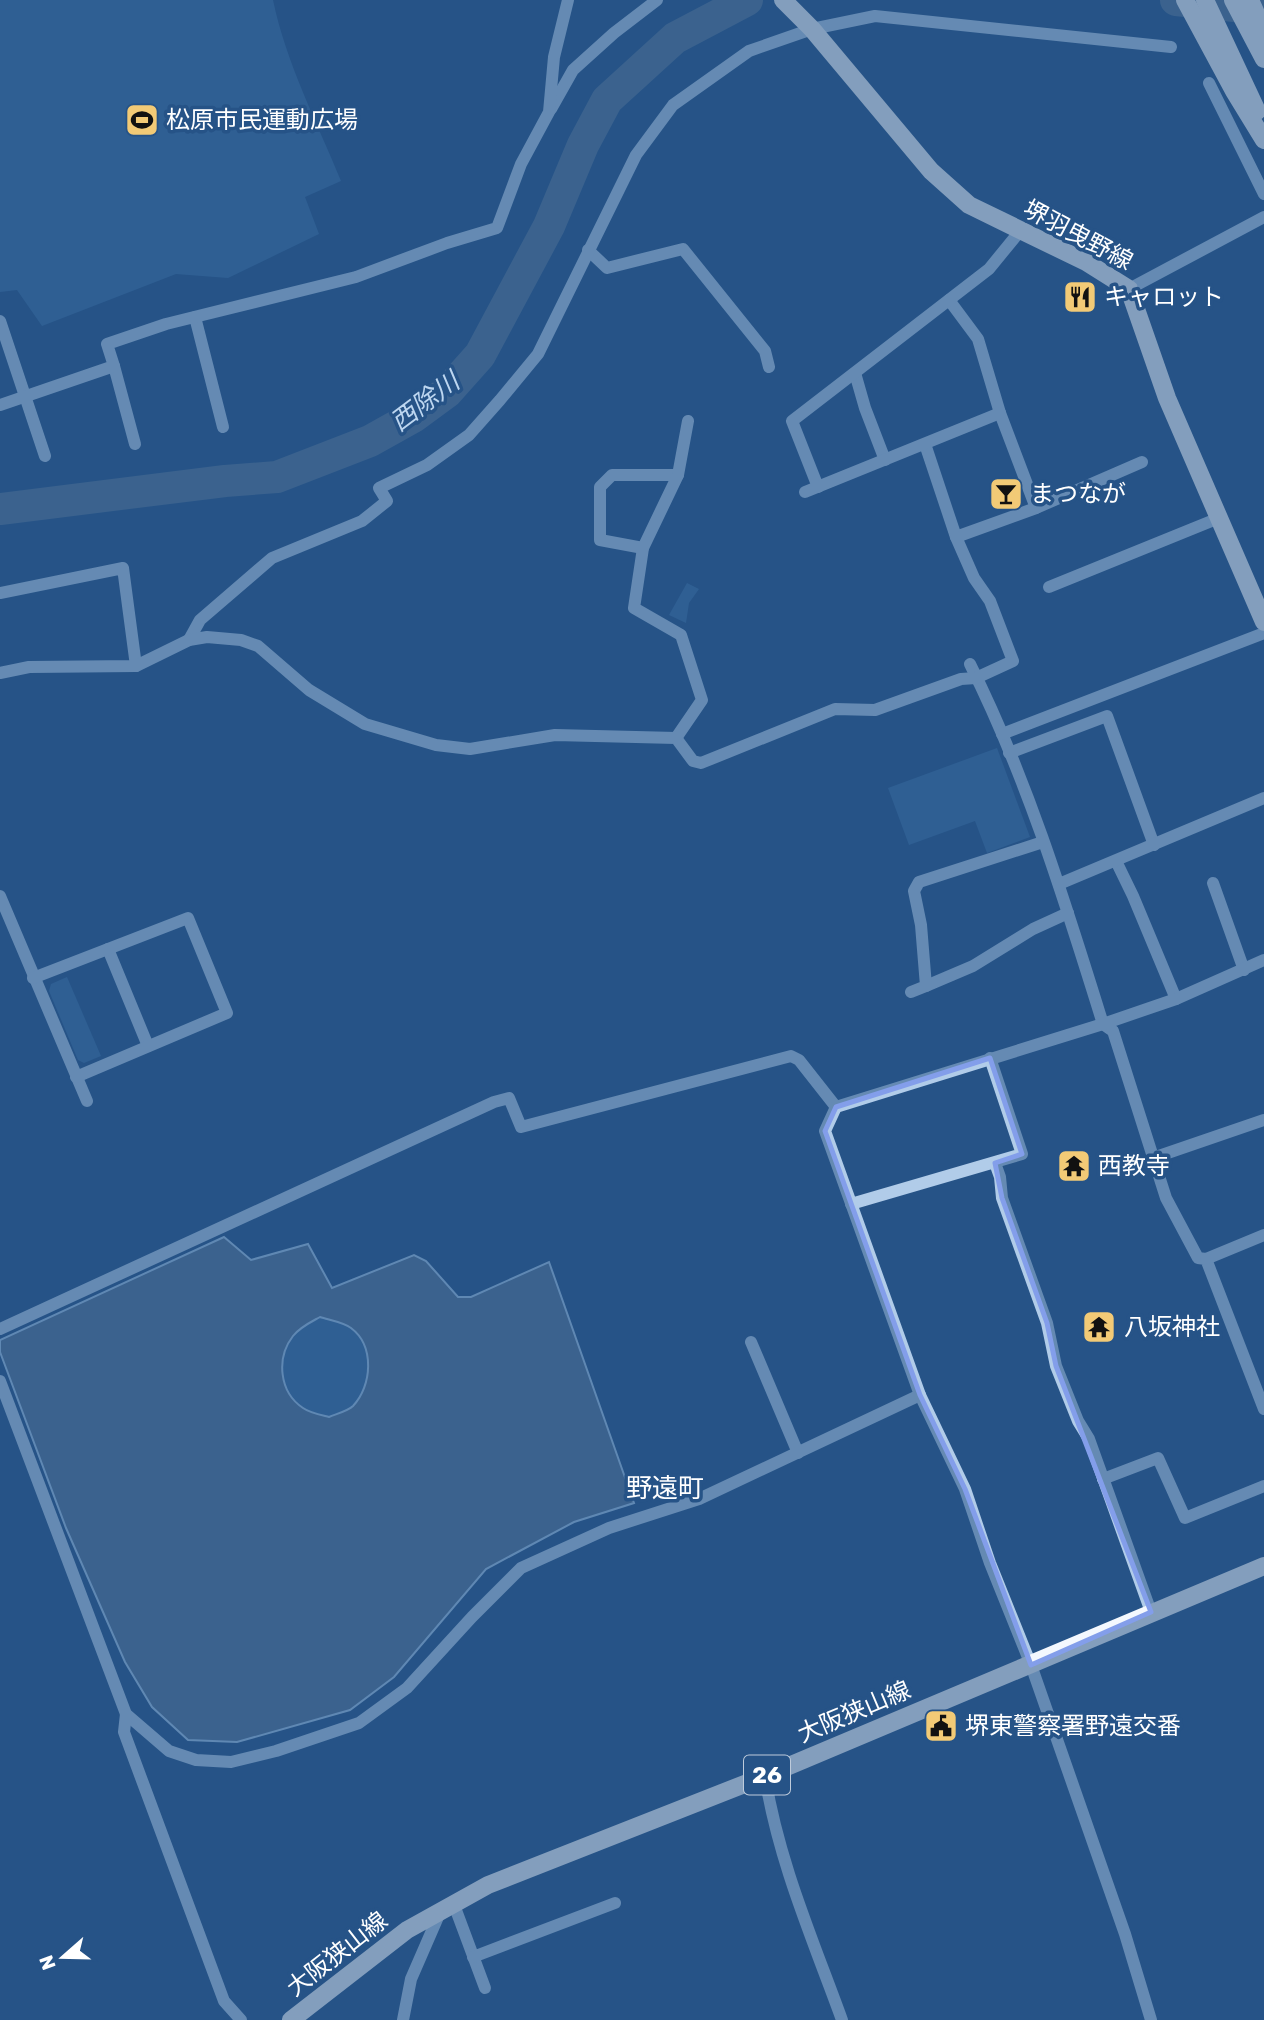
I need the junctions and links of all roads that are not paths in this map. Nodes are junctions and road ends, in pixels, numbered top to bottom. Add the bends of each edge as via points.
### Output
1 (568, 0) edge
2 (657, 0) edge
3 (783, 0) edge
4 (1185, 0) edge
5 (1205, 0) edge
6 (1233, 0) edge
7 (1250, 0) edge
8 (809, 25) junction
9 (1264, 31) edge
10 (1171, 47) dead end
11 (1261, 55) edge
12 (1209, 83) dead end
13 (549, 112) junction
14 (1264, 127) edge
15 (1264, 140) edge
16 (1264, 194) edge
17 (1264, 216) edge
18 (1020, 231) junction
19 (588, 250) junction
20 (1129, 289) junction
21 (950, 300) junction
22 (195, 317) junction
23 (0, 321) edge
24 (114, 366) junction
25 (769, 367) dead end
26 (855, 373) junction
27 (24, 396) junction
28 (0, 405) edge
29 (1000, 413) junction
30 (688, 421) dead end
31 (223, 427) dead end
32 (135, 444) dead end
33 (925, 444) junction
34 (45, 456) dead end
35 (885, 460) junction
36 (1142, 462) dead end
37 (678, 475) junction
38 (1036, 508) junction
39 (1219, 518) junction
40 (956, 537) junction
41 (643, 548) junction
42 (1049, 587) dead end
43 (0, 593) edge
44 (1264, 622) edge
45 (1264, 633) edge
46 (189, 640) junction
47 (970, 664) dead end
48 (136, 666) junction
49 (0, 673) edge
50 (976, 678) junction
51 (1002, 734) junction
52 (676, 738) junction
53 (1009, 753) junction
54 (1264, 798) edge
55 (1043, 842) junction
56 (1154, 845) junction
57 (1116, 862) junction
58 (1213, 883) dead end
59 (1059, 884) junction
60 (0, 896) edge
61 (1068, 913) junction
62 (108, 949) junction
63 (1264, 960) edge
64 (1244, 970) junction
65 (33, 978) junction
66 (926, 985) junction
67 (911, 992) dead end
68 (1176, 999) junction
69 (1103, 1024) junction
70 (148, 1046) junction
71 (990, 1058) junction
72 (76, 1077) junction
73 (87, 1101) dead end
74 (836, 1107) junction
75 (1264, 1120) edge
76 (1153, 1158) junction
77 (995, 1163) junction
78 (851, 1204) junction
79 (1264, 1235) edge
80 (1206, 1259) junction
81 (0, 1329) edge
82 (751, 1342) dead end
83 (0, 1381) edge
84 (920, 1395) junction
85 (1264, 1409) edge
86 (798, 1453) junction
87 (1103, 1479) junction
88 (1264, 1486) edge
89 (1264, 1566) edge
90 (1151, 1612) junction
91 (1031, 1665) junction
92 (126, 1714) junction
93 (765, 1776) junction
94 (615, 1903) dead end
95 (447, 1906) junction
96 (473, 1957) junction
97 (485, 1988) dead end
98 (241, 2020) edge
99 (291, 2020) edge
100 (403, 2020) edge
101 (842, 2020) edge
102 (1151, 2020) edge

1 - 13 street via 554,57
2 - 13 street via 573,71
3 - 8 main road, 堺羽曳野線
4 - 15 main road
5 - 14 main road
6 - 11 main road
7 - 9 main road
8 - 10 street via 875,16
8 - 18 main road, 堺羽曳野線 via 931,171 969,205
8 - 19 street via 749,51 673,105 636,156
12 - 16 street
13 - 22 street via 521,164 497,228 356,277
17 - 20 street
18 - 20 main road, 堺羽曳野線 via 1086,261
18 - 21 street via 989,268
19 - 25 street via 607,268 683,249 765,351
19 - 46 street via 538,354 469,435 427,465 379,488 387,501 362,522 272,558 200,620
20 - 39 main road, 堺羽曳野線 via 1167,398
21 - 26 street
21 - 29 street via 978,339
22 - 24 street via 107,344
22 - 31 street
23 - 27 street
24 - 27 street
24 - 32 street
26 - 35 street
26 - 35 street via 792,421 811,490
27 - 28 street
27 - 34 street
29 - 33 street
29 - 38 street
30 - 37 street
33 - 35 street
33 - 40 street
36 - 38 street
37 - 41 street
37 - 41 street via 612,475 600,487 600,540
38 - 40 street
39 - 42 street
39 - 44 main road, 堺羽曳野線
40 - 50 street via 990,601 1013,661
41 - 52 street via 634,608 681,635 702,700
43 - 48 street via 123,568
45 - 51 street
46 - 48 street
46 - 52 street via 207,637 258,646 309,690 365,724 436,745 470,749 555,735
47 - 50 street
48 - 49 street via 29,667
50 - 51 street
50 - 52 street via 961,679 875,710 835,709 701,763 693,761
51 - 53 street
53 - 55 street
53 - 56 street via 1107,716
54 - 56 street
55 - 59 street
55 - 66 street via 919,882 914,891
56 - 57 street
57 - 59 street
57 - 68 street
58 - 64 street
59 - 61 street
60 - 65 street
61 - 66 street via 973,966
61 - 69 street
62 - 65 street
62 - 70 street
62 - 70 street via 188,918 227,1013
63 - 64 street
64 - 68 street
65 - 72 street
66 - 67 street
68 - 69 street
69 - 71 street
69 - 76 street via 1113,1031
70 - 72 street
71 - 74 street
71 - 77 street via 1022,1154
72 - 73 street
74 - 78 street via 825,1131
74 - 81 street via 791,1056 521,1127 509,1098
75 - 76 street
76 - 80 street via 1166,1198 1198,1258
77 - 78 street
77 - 87 street via 1002,1198 1047,1323 1056,1366
78 - 84 street
79 - 80 street
80 - 85 street
82 - 86 street
83 - 92 street
84 - 86 street
84 - 91 street via 965,1489
86 - 92 street via 699,1499 609,1528 521,1568 407,1688 359,1723 232,1762 196,1760 169,1751
87 - 88 street via 1158,1458 1185,1518
87 - 90 street
89 - 90 main road, 大阪狭山線 / 26
90 - 91 main road, 大阪狭山線 / 26
91 - 93 main road, 大阪狭山線 / 26
91 - 102 street
92 - 98 street via 124,1732 224,2001
93 - 95 main road, 大阪狭山線 / 26 via 488,1885
93 - 101 street via 784,1862
94 - 96 street
95 - 96 street
95 - 99 main road, 大阪狭山線 / 26 via 407,1930
95 - 100 street via 411,1979
96 - 97 street

